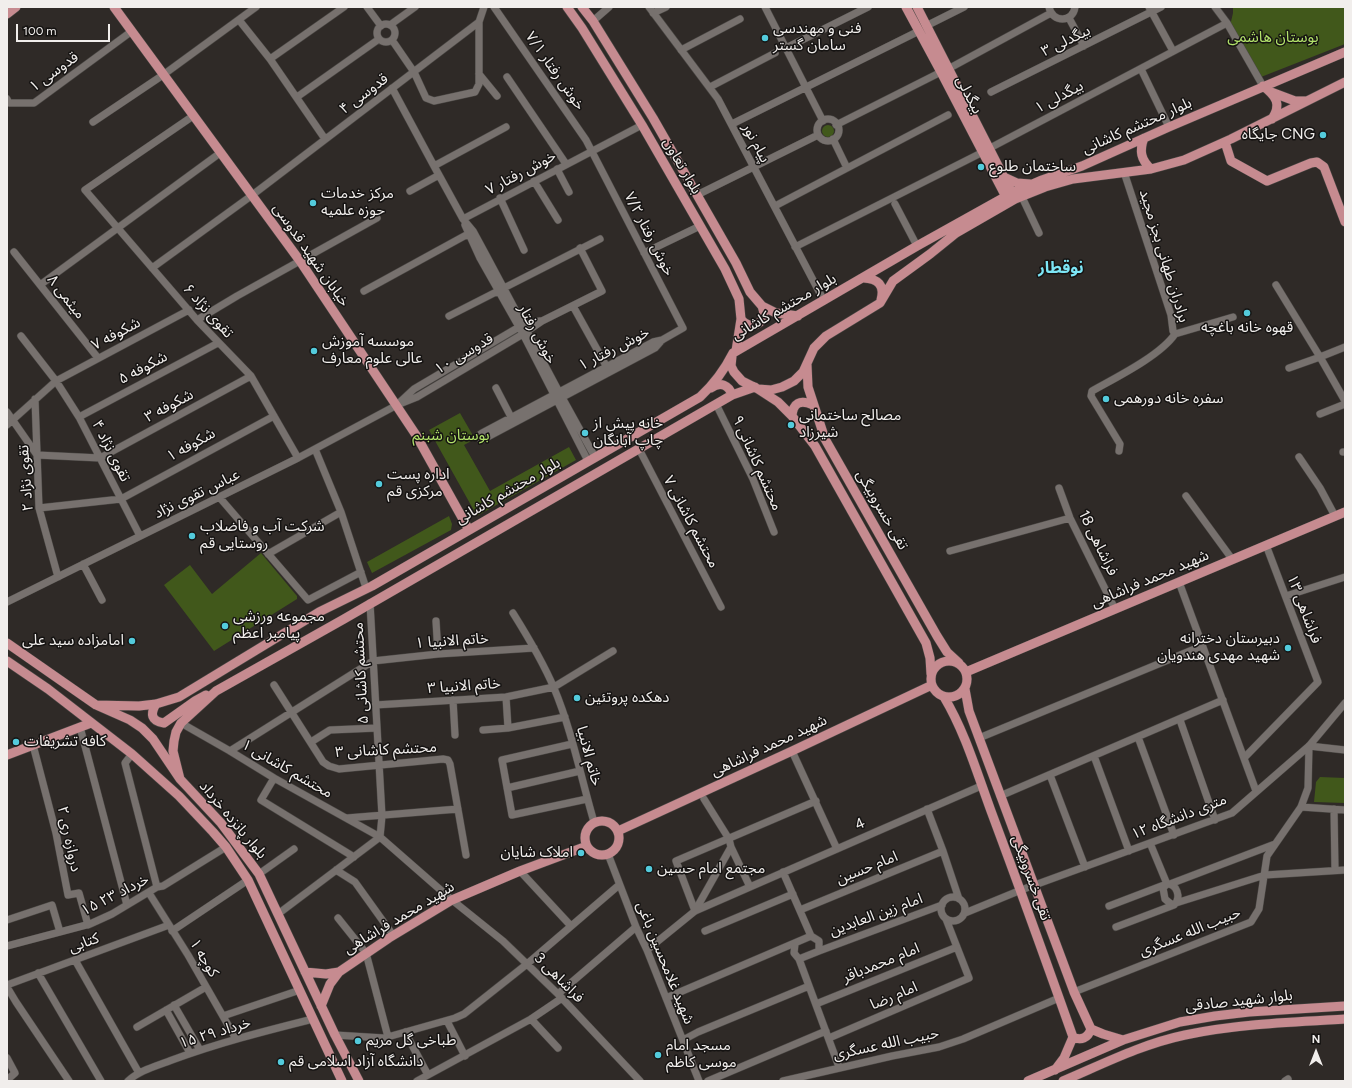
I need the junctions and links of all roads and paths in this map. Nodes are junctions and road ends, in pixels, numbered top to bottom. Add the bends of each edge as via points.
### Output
1 (16, 7) edge
2 (114, 7) edge
3 (256, 7) edge
4 (344, 7) edge
5 (367, 7) edge
6 (415, 7) edge
7 (484, 7) edge
8 (494, 7) edge
9 (566, 7) edge
10 (582, 7) edge
11 (608, 7) edge
12 (666, 7) edge
13 (765, 7) edge
14 (868, 7) edge
15 (906, 7) edge
16 (917, 7) edge
17 (964, 7) edge
18 (1075, 7) edge
19 (1161, 7) edge
20 (1215, 7) edge
21 (1150, 9) edge
22 (651, 10) edge
23 (1050, 10) edge
24 (7, 14) edge
25 (1069, 18) junction
26 (740, 19) dead end
27 (238, 20) junction
28 (593, 20) junction
29 (479, 22) junction
30 (1227, 23) junction
31 (390, 25) junction
32 (381, 26) junction
33 (923, 28) junction
34 (132, 31) junction
35 (380, 38) junction
36 (392, 40) junction
37 (1084, 46) junction
38 (786, 48) junction
39 (681, 50) junction
40 (1174, 52) junction
41 (1345, 52) edge
42 (775, 53) dead end
43 (270, 59) junction
44 (1141, 69) junction
45 (945, 70) junction
46 (414, 72) junction
47 (479, 74) junction
48 (163, 75) junction
49 (508, 77) dead end
50 (1345, 83) edge
51 (1263, 86) junction
52 (710, 87) junction
53 (392, 88) junction
54 (806, 88) junction
55 (991, 92) dead end
56 (1271, 92) junction
57 (497, 96) dead end
58 (297, 98) junction
59 (7, 99) edge
60 (1307, 101) junction
61 (948, 115) dead end
62 (193, 116) junction
63 (1272, 119) junction
64 (823, 121) junction
65 (93, 122) dead end
66 (732, 124) junction
67 (642, 125) junction
68 (836, 125) junction
69 (506, 127) dead end
70 (1169, 127) junction
71 (818, 135) junction
72 (1144, 138) junction
73 (325, 139) junction
74 (833, 140) junction
75 (1224, 142) junction
76 (986, 150) junction
77 (592, 151) junction
78 (220, 154) junction
79 (566, 164) junction
80 (434, 166) junction
81 (754, 167) junction
82 (847, 168) junction
83 (557, 169) junction
84 (1151, 169) junction
85 (1124, 172) junction
86 (439, 175) junction
87 (1004, 177) junction
88 (534, 181) junction
89 (1035, 183) junction
90 (410, 191) dead end
91 (569, 192) dead end
92 (697, 195) junction
93 (1009, 195) junction
94 (251, 196) junction
95 (1022, 197) junction
96 (500, 198) junction
97 (893, 201) junction
98 (775, 206) junction
99 (377, 218) dead end
100 (463, 219) junction
101 (558, 220) dead end
102 (1345, 222) edge
103 (700, 226) junction
104 (118, 228) junction
105 (1039, 233) dead end
106 (468, 234) junction
107 (600, 239) dead end
108 (920, 245) junction
109 (795, 247) junction
110 (580, 248) junction
111 (524, 250) dead end
112 (14, 252) dead end
113 (644, 253) junction
114 (930, 254) junction
115 (300, 261) junction
116 (152, 268) junction
117 (864, 278) junction
118 (40, 285) junction
119 (1276, 285) dead end
120 (502, 289) junction
121 (364, 291) dead end
122 (824, 301) junction
123 (880, 303) junction
124 (573, 306) junction
125 (762, 306) junction
126 (188, 310) junction
127 (449, 316) dead end
128 (798, 316) junction
129 (1233, 317) dead end
130 (741, 319) junction
131 (197, 320) junction
132 (542, 321) junction
133 (521, 325) junction
134 (683, 328) joint
135 (526, 333) junction
136 (1174, 334) junction
137 (21, 336) dead end
138 (218, 343) junction
139 (1345, 348) edge
140 (735, 352) junction
141 (1320, 357) junction
142 (98, 358) junction
143 (807, 360) junction
144 (1289, 368) dead end
145 (609, 369) junction
146 (251, 376) junction
147 (56, 381) junction
148 (496, 388) dead end
149 (756, 388) junction
150 (709, 389) junction
151 (732, 395) junction
152 (558, 396) junction
153 (35, 399) junction
154 (1345, 401) edge
155 (716, 404) junction
156 (1345, 404) edge
157 (397, 405) junction
158 (813, 405) junction
159 (7, 412) edge
160 (1320, 414) dead end
161 (274, 416) junction
162 (792, 416) junction
163 (79, 417) junction
164 (511, 417) junction
165 (10, 423) edge
166 (315, 449) junction
167 (638, 449) junction
168 (1119, 451) dead end
169 (36, 455) junction
170 (1299, 457) dead end
171 (100, 458) junction
172 (298, 458) junction
173 (591, 459) junction
174 (1059, 488) dead end
175 (1186, 496) dead end
176 (220, 498) junction
177 (121, 499) junction
178 (40, 508) junction
179 (341, 512) junction
180 (1345, 512) edge
181 (1335, 516) junction
182 (1070, 518) junction
183 (469, 530) junction
184 (774, 532) dead end
185 (140, 536) junction
186 (1266, 545) junction
187 (950, 551) dead end
188 (268, 554) junction
189 (1232, 559) junction
190 (83, 564) junction
191 (361, 572) junction
192 (58, 577) junction
193 (1345, 577) edge
194 (1179, 582) junction
195 (366, 588) junction
196 (1286, 596) junction
197 (102, 600) dead end
198 (7, 602) edge
199 (370, 603) junction
200 (721, 607) dead end
201 (1115, 609) junction
202 (513, 613) dead end
203 (436, 621) dead end
204 (7, 643) edge
205 (1202, 646) junction
206 (534, 648) junction
207 (613, 651) dead end
208 (438, 654) junction
209 (7, 661) edge
210 (373, 661) junction
211 (959, 663) junction
212 (966, 672) junction
213 (931, 674) junction
214 (274, 685) dead end
215 (932, 685) junction
216 (554, 687) junction
217 (965, 689) junction
218 (216, 691) junction
219 (506, 696) junction
220 (944, 697) junction
221 (453, 700) junction
222 (1223, 700) junction
223 (1345, 703) edge
224 (156, 704) junction
225 (96, 705) junction
226 (375, 705) junction
227 (292, 712) junction
228 (565, 717) junction
229 (1180, 720) junction
230 (91, 723) junction
231 (181, 723) junction
232 (80, 727) junction
233 (377, 728) junction
234 (508, 728) junction
235 (483, 730) dead end
236 (455, 735) dead end
237 (979, 738) junction
238 (1138, 738) junction
239 (311, 742) junction
240 (572, 744) junction
241 (33, 745) junction
242 (1309, 746) junction
243 (1345, 750) edge
244 (230, 751) junction
245 (792, 751) junction
246 (132, 754) junction
247 (7, 755) edge
248 (1094, 756) junction
249 (1244, 758) junction
250 (379, 765) junction
251 (580, 771) junction
252 (1050, 775) junction
253 (274, 778) junction
254 (180, 779) junction
255 (982, 786) junction
256 (507, 788) junction
257 (1256, 791) junction
258 (1000, 796) junction
259 (587, 799) junction
260 (704, 799) dead end
261 (816, 802) junction
262 (1301, 807) junction
263 (458, 809) junction
264 (927, 809) junction
265 (1334, 809) junction
266 (1345, 810) edge
267 (382, 816) junction
268 (346, 818) junction
269 (1216, 820) junction
270 (594, 822) junction
271 (618, 831) junction
272 (1174, 835) junction
273 (380, 837) junction
274 (729, 839) junction
275 (1150, 843) junction
276 (1275, 844) junction
277 (587, 846) junction
278 (226, 847) junction
279 (731, 847) junction
280 (294, 849) dead end
281 (837, 849) junction
282 (943, 851) junction
283 (1129, 851) junction
284 (608, 854) junction
285 (466, 855) dead end
286 (354, 857) junction
287 (1085, 867) junction
288 (336, 870) junction
289 (1335, 870) junction
290 (1345, 870) edge
291 (520, 871) junction
292 (783, 872) junction
293 (259, 874) junction
294 (1265, 875) junction
295 (248, 880) junction
296 (1167, 884) junction
297 (619, 885) junction
298 (1033, 886) junction
299 (157, 887) junction
300 (750, 887) junction
301 (1021, 890) junction
302 (148, 893) junction
303 (793, 894) junction
304 (959, 899) junction
305 (452, 900) junction
306 (1175, 904) junction
307 (127, 905) junction
308 (942, 905) junction
309 (1109, 906) dead end
310 (800, 910) junction
311 (695, 911) junction
312 (965, 913) junction
313 (278, 914) junction
314 (338, 918) dead end
315 (946, 918) junction
316 (7, 920) edge
317 (88, 925) junction
318 (571, 926) junction
319 (636, 927) junction
320 (1116, 927) dead end
321 (171, 928) junction
322 (706, 931) dead end
323 (60, 932) junction
324 (394, 935) junction
325 (811, 936) junction
326 (795, 944) junction
327 (7, 946) edge
328 (957, 946) junction
329 (647, 950) junction
330 (819, 951) junction
331 (366, 953) junction
332 (799, 959) junction
333 (75, 960) junction
334 (527, 964) junction
335 (305, 972) junction
336 (339, 972) junction
337 (38, 973) junction
338 (7, 986) edge
339 (809, 986) junction
340 (206, 987) junction
341 (300, 990) junction
342 (1074, 992) junction
343 (560, 996) junction
344 (666, 998) junction
345 (1059, 998) junction
346 (816, 1004) junction
347 (174, 1005) junction
348 (321, 1006) junction
349 (1345, 1006) edge
350 (166, 1010) junction
351 (223, 1016) junction
352 (313, 1019) junction
353 (531, 1019) junction
354 (1345, 1019) edge
355 (447, 1021) junction
356 (137, 1027) dead end
357 (1091, 1029) junction
358 (405, 1032) junction
359 (335, 1035) junction
360 (827, 1035) junction
361 (388, 1037) junction
362 (1072, 1037) junction
363 (236, 1039) junction
364 (683, 1040) junction
365 (1123, 1040) junction
366 (558, 1048) dead end
367 (200, 1050) junction
368 (190, 1053) junction
369 (465, 1056) junction
370 (7, 1058) edge
371 (839, 1067) junction
372 (1055, 1070) junction
373 (139, 1073) junction
374 (428, 1075) junction
375 (7, 1080) edge
376 (69, 1081) edge
377 (102, 1081) edge
378 (128, 1081) edge
379 (342, 1081) edge
380 (359, 1081) edge
381 (417, 1081) edge
382 (640, 1081) edge
383 (699, 1081) edge
384 (708, 1081) edge
385 (783, 1081) edge
386 (1028, 1081) edge
387 (1063, 1081) edge

1 - 24 main road
2 - 34 main road, خیابان شهید قدوسی
3 - 27 street
4 - 43 street
5 - 32 street
6 - 31 street
7 - 29 street
8 - 77 street, خوش رفتار ۷/۱
9 - 67 main road, بلوار تعاون via 582,28
10 - 28 main road, بلوار تعاون
11 - 28 street
12 - 22 street
13 - 38 street
14 - 38 street
15 - 33 main road, بیگدلی
16 - 33 main road, بیگدلی
17 - 33 street
18 - 25 street
19 - 21 street, بیگدلی ۳
20 - 30 street
21 - 37 street, بیگدلی ۳
21 - 40 street
22 - 39 street, پیام نور
23 - 25 street via 1053,16 1061,20
23 - 45 street
25 - 37 street
26 - 39 street
27 - 43 street
27 - 48 street
28 - 92 main road, بلوار تعاون
29 - 46 street, قدوسی ۴
29 - 47 street
30 - 40 street, بیگدلی ۱
30 - 51 street
31 - 32 street
31 - 36 street via 396,32
32 - 35 street via 378,30
33 - 45 main road, بیگدلی
33 - 54 street
34 - 48 main road, خیابان شهید قدوسی
34 - 59 street, قدوسی ۱ via 34,103 9,103
35 - 36 street via 384,42
35 - 58 street
36 - 46 street
37 - 55 street, بیگدلی ۳
38 - 54 street
39 - 52 street, پیام نور
40 - 44 street, بیگدلی ۱
41 - 51 main road, بلوار محتشم کاشانی
42 - 52 street
43 - 58 street
44 - 70 street
44 - 76 street, بیگدلی ۱
45 - 68 street
45 - 76 main road, بیگدلی
46 - 47 street via 426,98 434,101 475,92 479,84
46 - 53 street, قدوسی ۴
47 - 57 street
48 - 62 main road, خیابان شهید قدوسی
48 - 65 street
49 - 79 street
50 - 60 main road, بلوار محتشم کاشانی
51 - 56 main road
51 - 70 main road, بلوار محتشم کاشانی
52 - 66 street, پیام نور
53 - 73 street, قدوسی ۴
53 - 80 street, خوش رفتار
54 - 64 street
54 - 66 street
56 - 60 main road via 1295,101
56 - 63 main road via 1278,107
58 - 73 street
60 - 63 main road, بلوار محتشم کاشانی
61 - 82 street
62 - 78 main road, خیابان شهید قدوسی
62 - 104 street, تقوی نژاد ۶ via 85,190
63 - 75 main road, بلوار محتشم کاشانی
64 - 68 street via 830,120
64 - 71 street via 818,126
66 - 81 street, پیام نور
67 - 77 street, خوش رفتار ۷
67 - 103 main road, بلوار تعاون
68 - 74 street via 838,133
69 - 80 street
70 - 72 main road, بلوار محتشم کاشانی
71 - 74 street via 824,140
71 - 81 street
72 - 84 main road via 1140,147 1141,155 1144,163
72 - 89 main road, بلوار محتشم کاشانی via 1082,166
73 - 94 street, قدوسی ۴
74 - 82 street
75 - 84 main road, بلوار محتشم کاشانی via 1184,160
75 - 102 main road via 1231,161 1267,181 1317,162 1324,167
76 - 87 main road, بیگدلی
76 - 93 main road, بیگدلی
76 - 97 street, بیگدلی ۱
77 - 79 street, خوش رفتار ۷
77 - 113 street, خوش رفتار ۷/۲
78 - 94 main road, خیابان شهید قدوسی
78 - 104 street
79 - 83 street, خوش رفتار ۷
80 - 86 street, خوش رفتار
81 - 92 street
81 - 98 street, پیام نور
82 - 98 street
83 - 88 street, خوش رفتار ۷
83 - 91 street
84 - 85 main road, بلوار محتشم کاشانی
85 - 95 main road, بلوار محتشم کاشانی via 1073,179
85 - 136 street, برادران طهانی بجز مجید
86 - 90 street
86 - 100 street, خوش رفتار
87 - 89 main road via 1017,183
87 - 93 main road, بیگدلی
88 - 96 street, خوش رفتار ۷
88 - 101 street
89 - 93 main road, بلوار محتشم کاشانی
92 - 125 main road, بلوار تعاون via 750,292
93 - 108 main road, بلوار محتشم کاشانی
94 - 115 main road, خیابان شهید قدوسی
94 - 116 street, قدوسی ۴
95 - 105 street
95 - 114 main road, بلوار محتشم کاشانی via 956,233
96 - 100 street, خوش رفتار ۷
96 - 111 street
97 - 108 street
97 - 109 street, بیگدلی ۱
98 - 109 street, پیام نور
99 - 115 street
100 - 106 street, خوش رفتار
100 - 120 street, خوش رفتار via 473,230
103 - 113 street
103 - 130 main road, بلوار تعاون via 739,299
104 - 116 street, تقوی نژاد ۶
104 - 118 street
106 - 120 street, خوش رفتار
106 - 121 street
107 - 110 street
108 - 114 main road via 929,244
108 - 117 main road, بلوار محتشم کاشانی
109 - 122 street, پیام نور
110 - 120 street
110 - 124 street via 602,291
112 - 118 street, میثمی ۸
113 - 134 street, خوش رفتار ۷/۲
114 - 123 main road, بلوار محتشم کاشانی via 893,281
115 - 131 street
115 - 157 main road, خیابان شهید قدوسی
116 - 126 street, تقوی نژاد ۶
117 - 122 main road, بلوار محتشم کاشانی
117 - 123 main road via 878,282 882,288
118 - 142 street, میثمی ۸
119 - 141 street
120 - 127 street
120 - 133 street, خوش رفتار
122 - 128 main road, بلوار محتشم کاشانی
123 - 143 main road, بلوار محتشم کاشانی via 826,336
124 - 132 street
124 - 145 street
125 - 128 main road, بلوار تعاون via 776,313
125 - 130 main road via 764,314 758,324 746,325
126 - 131 street, تقوی نژاد ۶
126 - 142 street, شکوفه ۷
128 - 140 main road, بلوار محتشم کاشانی
129 - 136 street, برادران طهانی بجز مجید
130 - 140 main road, بلوار تعاون
131 - 138 street, تقوی نژاد ۶
132 - 133 street
132 - 135 street, قدوسی ۱۰
133 - 135 street, خوش رفتار
133 - 157 street, قدوسی ۱۰ via 414,389
134 - 145 street, خوش رفتار ۱ via 662,340 655,348
135 - 152 street, خوش رفتار
135 - 157 street, قدوسی ۱۰ via 417,397
136 - 168 street via 1169,343 1152,355 1092,391 1091,396 1120,444
137 - 147 street, تقوی نژاد ۴
138 - 146 street, تقوی نژاد ۶
138 - 163 street, شکوفه ۵
139 - 141 street
140 - 149 main road, تقی خسروبیگی via 731,360 734,372 742,381
140 - 150 main road, بلوار محتشم کاشانی
141 - 144 street
141 - 154 street
142 - 147 street, شکوفه ۷
143 - 149 main road, بلوار محتشم کاشانی via 802,372 794,381 771,390
143 - 158 main road, تقی خسروبیگی via 808,387
145 - 152 street, خوش رفتار ۱
146 - 161 street, تقوی نژاد ۶
146 - 171 street, شکوفه ۳
147 - 153 street, شکوفه ۷
147 - 163 street, تقوی نژاد ۴
148 - 164 street
149 - 151 main road, بلوار محتشم کاشانی
149 - 162 main road, تقی خسروبیگی via 778,402
150 - 151 main road via 720,384 726,386
150 - 173 main road, بلوار محتشم کاشانی via 700,397
151 - 155 main road, بلوار محتشم کاشانی
152 - 164 street
152 - 164 street via 482,440 479,438 482,433
152 - 173 street, خوش رفتار
153 - 165 street, شکوفه ۷
153 - 169 street, تقوی نژاد ۲
155 - 167 main road, بلوار محتشم کاشانی
155 - 184 street, محتشم کاشانی ۹ via 753,479
156 - 160 street
157 - 166 street, عباس تقوی نژاد
157 - 183 main road, خیابان شهید قدوسی
158 - 162 main road via 806,402 798,403 793,409
158 - 211 main road, تقی خسروبیگی via 825,439 937,636 947,652
159 - 165 street
161 - 172 street, تقوی نژاد ۶
161 - 177 street, شکوفه ۱
162 - 213 main road, تقی خسروبیگی via 815,446 926,643
163 - 171 street, تقوی نژاد ۴
165 - 169 street
166 - 172 street, عباس تقوی نژاد
166 - 179 street
167 - 199 main road, بلوار محتشم کاشانی
167 - 200 street, محتشم کاشانی ۷
169 - 171 street
169 - 178 street, تقوی نژاد ۲
170 - 181 street
171 - 177 street, تقوی نژاد ۴
172 - 176 street, عباس تقوی نژاد
173 - 183 main road, بلوار محتشم کاشانی
174 - 182 street, فراشاهی 18
175 - 189 street
176 - 185 street, عباس تقوی نژاد
176 - 188 street
177 - 178 street
177 - 185 street, تقوی نژاد ۴
178 - 192 street, تقوی نژاد ۲
179 - 188 street
179 - 191 street
180 - 181 main road, شهید محمد فراشاهی
181 - 186 main road, شهید محمد فراشاهی
182 - 187 street
182 - 201 street, فراشاهی 18
183 - 195 main road, بلوار محتشم کاشانی
185 - 190 street, عباس تقوی نژاد
186 - 189 main road, شهید محمد فراشاهی
186 - 196 street, فراشاهی ۱۳
188 - 191 street via 308,600
189 - 194 main road, شهید محمد فراشاهی
190 - 192 street, عباس تقوی نژاد
190 - 197 street
191 - 195 street
192 - 198 street, عباس تقوی نژاد
193 - 196 street
194 - 201 main road, شهید محمد فراشاهی
194 - 205 street
195 - 224 main road, بلوار محتشم کاشانی via 319,612 179,696
196 - 249 street, فراشاهی ۱۳ via 1318,682
199 - 210 street, محتشم کاشانی ۵
199 - 218 main road, بلوار محتشم کاشانی
201 - 212 main road, شهید محمد فراشاهی
202 - 206 street, خاتم الانبیا
203 - 208 street
204 - 225 main road, بلوار پانزده خرداد
205 - 222 street
205 - 237 street
206 - 208 street, خاتم الانبیا ۱
206 - 216 street, خاتم الانبیا
207 - 216 street
208 - 210 street, خاتم الانبیا ۱
209 - 230 main road, بلوار پانزده خرداد
210 - 226 street, محتشم کاشانی ۵
210 - 227 street
211 - 212 main road
211 - 213 main road via 942,662
212 - 217 main road
213 - 215 main road
214 - 227 street, محتشم کاشانی ۳
215 - 220 main road via 934,690
215 - 245 main road, شهید محمد فراشاهی
216 - 219 street, خاتم الانبیا ۳
216 - 228 street, خاتم الانبیا
217 - 220 main road via 956,696
217 - 237 main road, تقی خسروبیگی via 969,711
218 - 224 main road via 195,701 164,723 158,722 153,716 152,710
218 - 231 main road, بلوار محتشم کاشانی
219 - 221 street, خاتم الانبیا ۳
219 - 234 street
220 - 255 main road, تقی خسروبیگی via 955,715
221 - 226 street, خاتم الانبیا ۳
221 - 236 street
222 - 229 street
222 - 249 street
223 - 242 street, ۱۲ متری دانشگاه
224 - 225 main road, بلوار محتشم کاشانی
225 - 254 main road, بلوار پانزده خرداد via 142,728 153,738
226 - 233 street, محتشم کاشانی ۵
227 - 239 street, محتشم کاشانی ۳
227 - 244 street
228 - 234 street
228 - 240 street, خاتم الانبیا
229 - 238 street
229 - 269 street
230 - 232 main road
230 - 246 main road, بلوار پانزده خرداد
231 - 244 street, محتشم کاشانی ۱
231 - 254 main road, بلوار محتشم کاشانی via 176,732 173,751
232 - 241 main road
232 - 307 street
233 - 239 street via 330,730
233 - 250 street, محتشم کاشانی ۵
234 - 235 street
237 - 258 main road, تقی خسروبیگی
238 - 248 street
238 - 272 street
239 - 250 street, محتشم کاشانی ۳ via 323,762 329,766 339,769
240 - 251 street, خاتم الانبیا
240 - 256 street via 502,760
241 - 247 main road
241 - 317 street, دروازه ری ۲ via 56,833 68,895 79,893
242 - 243 street
242 - 257 street, ۱۲ متری دانشگاه
242 - 262 street, حبیب الله عسگری via 1308,788
244 - 253 street, محتشم کاشانی ۱
245 - 261 street
245 - 271 main road, شهید محمد فراشاهی
246 - 278 main road, بلوار پانزده خرداد via 179,796
246 - 299 street via 125,763
248 - 252 street
248 - 283 street
249 - 257 street
250 - 263 street, محتشم کاشانی ۳ via 448,760
250 - 267 street, محتشم کاشانی ۵
251 - 256 street
251 - 259 street, خاتم الانبیا
252 - 258 street
252 - 287 street
253 - 268 street, محتشم کاشانی ۱
253 - 286 street via 261,800
254 - 293 main road, بلوار پانزده خرداد via 221,823
255 - 264 street, 4
255 - 301 main road, تقی خسروبیگی
256 - 259 street via 512,815
257 - 269 street, ۱۲ متری دانشگاه via 1232,813
258 - 298 main road, تقی خسروبیگی
259 - 270 street, خاتم الانبیا
260 - 274 street
261 - 274 street
261 - 281 street
262 - 265 street
262 - 276 street, حبیب الله عسگری
263 - 267 street
263 - 285 street, محتشم کاشانی ۳
264 - 281 street, 4
264 - 282 street
265 - 266 street
265 - 289 street
267 - 268 street
267 - 273 street, محتشم کاشانی ۵
268 - 273 street, محتشم کاشانی ۱
269 - 272 street, ۱۲ متری دانشگاه
270 - 271 main road via 608,821
270 - 277 main road via 586,832
271 - 284 main road via 618,845
272 - 275 street, ۱۲ متری دانشگاه
273 - 286 street
273 - 305 street, فراشاهی 3
274 - 279 street
274 - 311 street via 676,861
275 - 283 street, ۱۲ متری دانشگاه
275 - 296 street
276 - 294 street, حبیب الله عسگری via 1267,856
276 - 296 street
277 - 284 main road via 596,854
277 - 291 main road, شهید محمد فراشاهی
278 - 295 main road, بلوار پانزده خرداد
278 - 299 street, ۱۵ خرداد ۲۳ via 163,886
279 - 300 street
279 - 311 street
280 - 293 street
281 - 292 street, 4
282 - 304 street
282 - 310 street, امام حسین
283 - 287 street, ۱۲ متری دانشگاه
284 - 297 street, شهید غلامحسین باغی
286 - 288 street
287 - 298 street, ۱۲ متری دانشگاه
288 - 313 street
288 - 324 street via 355,882
289 - 290 street
289 - 294 street
291 - 305 main road, شهید محمد فراشاهی
291 - 318 street
292 - 300 street, 4
292 - 303 street
293 - 313 main road, بلوار پانزده خرداد
294 - 306 street
294 - 342 street, حبیب الله عسگری via 1259,909 1251,922
295 - 321 street, کتابی
295 - 341 main road, بلوار پانزده خرداد
296 - 306 street via 1177,890 1178,898
296 - 306 street via 1163,891 1165,899 1168,903
296 - 309 street
297 - 318 street
297 - 319 street, شهید غلامحسین باغی
298 - 301 street, ۱۲ متری دانشگاه
298 - 342 main road, تقی خسروبیگی
299 - 302 street, ۱۵ خرداد ۲۳
300 - 311 street, 4
301 - 312 street, ۱۲ متری دانشگاه
301 - 345 main road, تقی خسروبیگی
302 - 307 street, ۱۵ خرداد ۲۳
302 - 321 street, کوچه ۱
303 - 310 street
303 - 322 street
304 - 308 street via 946,899
304 - 312 street via 964,904
305 - 324 main road, شهید محمد فراشاهی
305 - 334 street, فراشاهی 3
306 - 320 street
307 - 317 street, ۱۵ خرداد ۲۳
308 - 315 street via 942,912
308 - 330 street, امام زین العابدین
310 - 325 street
311 - 329 street
312 - 315 street via 960,919 953,921
313 - 335 main road, بلوار پانزده خرداد
314 - 331 street
315 - 328 street
316 - 323 street via 52,905
317 - 323 street, ۱۵ خرداد ۲۳
318 - 334 street
319 - 329 street, شهید غلامحسین باغی
319 - 343 street
321 - 333 street, کتابی
321 - 340 street, کوچه ۱
323 - 327 street, ۱۵ خرداد ۲۳
324 - 331 main road, شهید محمد فراشاهی
325 - 326 street
325 - 330 street via 819,941
326 - 332 street via 794,953
326 - 344 street
328 - 346 street, امام محمدباقر
328 - 360 street, امام رضا via 969,978
329 - 344 street, شهید غلامحسین باغی
330 - 332 street, امام زین العابدین
331 - 336 main road, شهید محمد فراشاهی
331 - 361 street
332 - 339 street
333 - 337 street, کتابی
333 - 373 street
334 - 343 street, فراشاهی 3
334 - 355 street via 464,1014
335 - 336 main road
335 - 348 main road, بلوار پانزده خرداد
336 - 348 main road via 330,984
337 - 338 street, کتابی
337 - 377 street
338 - 376 street
339 - 346 street
339 - 364 street
340 - 347 street
340 - 351 street, کوچه ۱
341 - 351 street
341 - 352 main road, بلوار پانزده خرداد
342 - 357 main road, تقی خسروبیگی
343 - 353 street
343 - 382 street, فراشاهی 3
344 - 364 street, شهید غلامحسین باغی
345 - 362 main road, تقی خسروبیگی
345 - 371 street, حبیب الله عسگری via 945,1045
346 - 360 street
347 - 350 street
347 - 367 street
348 - 359 main road, بلوار پانزده خرداد
349 - 365 main road, بلوار شهید صادقی via 1216,1016 1180,1022
350 - 356 street
350 - 368 street
351 - 363 street, کوچه ۱
352 - 363 street, ۱۵ خرداد ۲۹
352 - 379 main road, بلوار پانزده خرداد
353 - 366 street
353 - 369 street
354 - 387 main road, بلوار شهید صادقی via 1230,1028 1184,1035 1147,1045
355 - 358 street
355 - 369 street
357 - 362 main road via 1089,1035 1084,1038
357 - 365 main road
358 - 361 street
358 - 374 street
359 - 361 street
359 - 380 main road, بلوار پانزده خرداد
360 - 371 street
360 - 384 street, امام رضا
362 - 372 main road via 1064,1058
363 - 367 street, ۱۵ خرداد ۲۹
364 - 383 street, شهید غلامحسین باغی
365 - 372 main road, بلوار شهید صادقی
367 - 368 street, ۱۵ خرداد ۲۹
368 - 373 street, ۱۵ خرداد ۲۹
369 - 374 street
370 - 375 street via 15,1073
371 - 385 street, حبیب الله عسگری
372 - 386 main road, بلوار شهید صادقی
373 - 378 street, ۱۵ خرداد ۲۹
374 - 381 street

